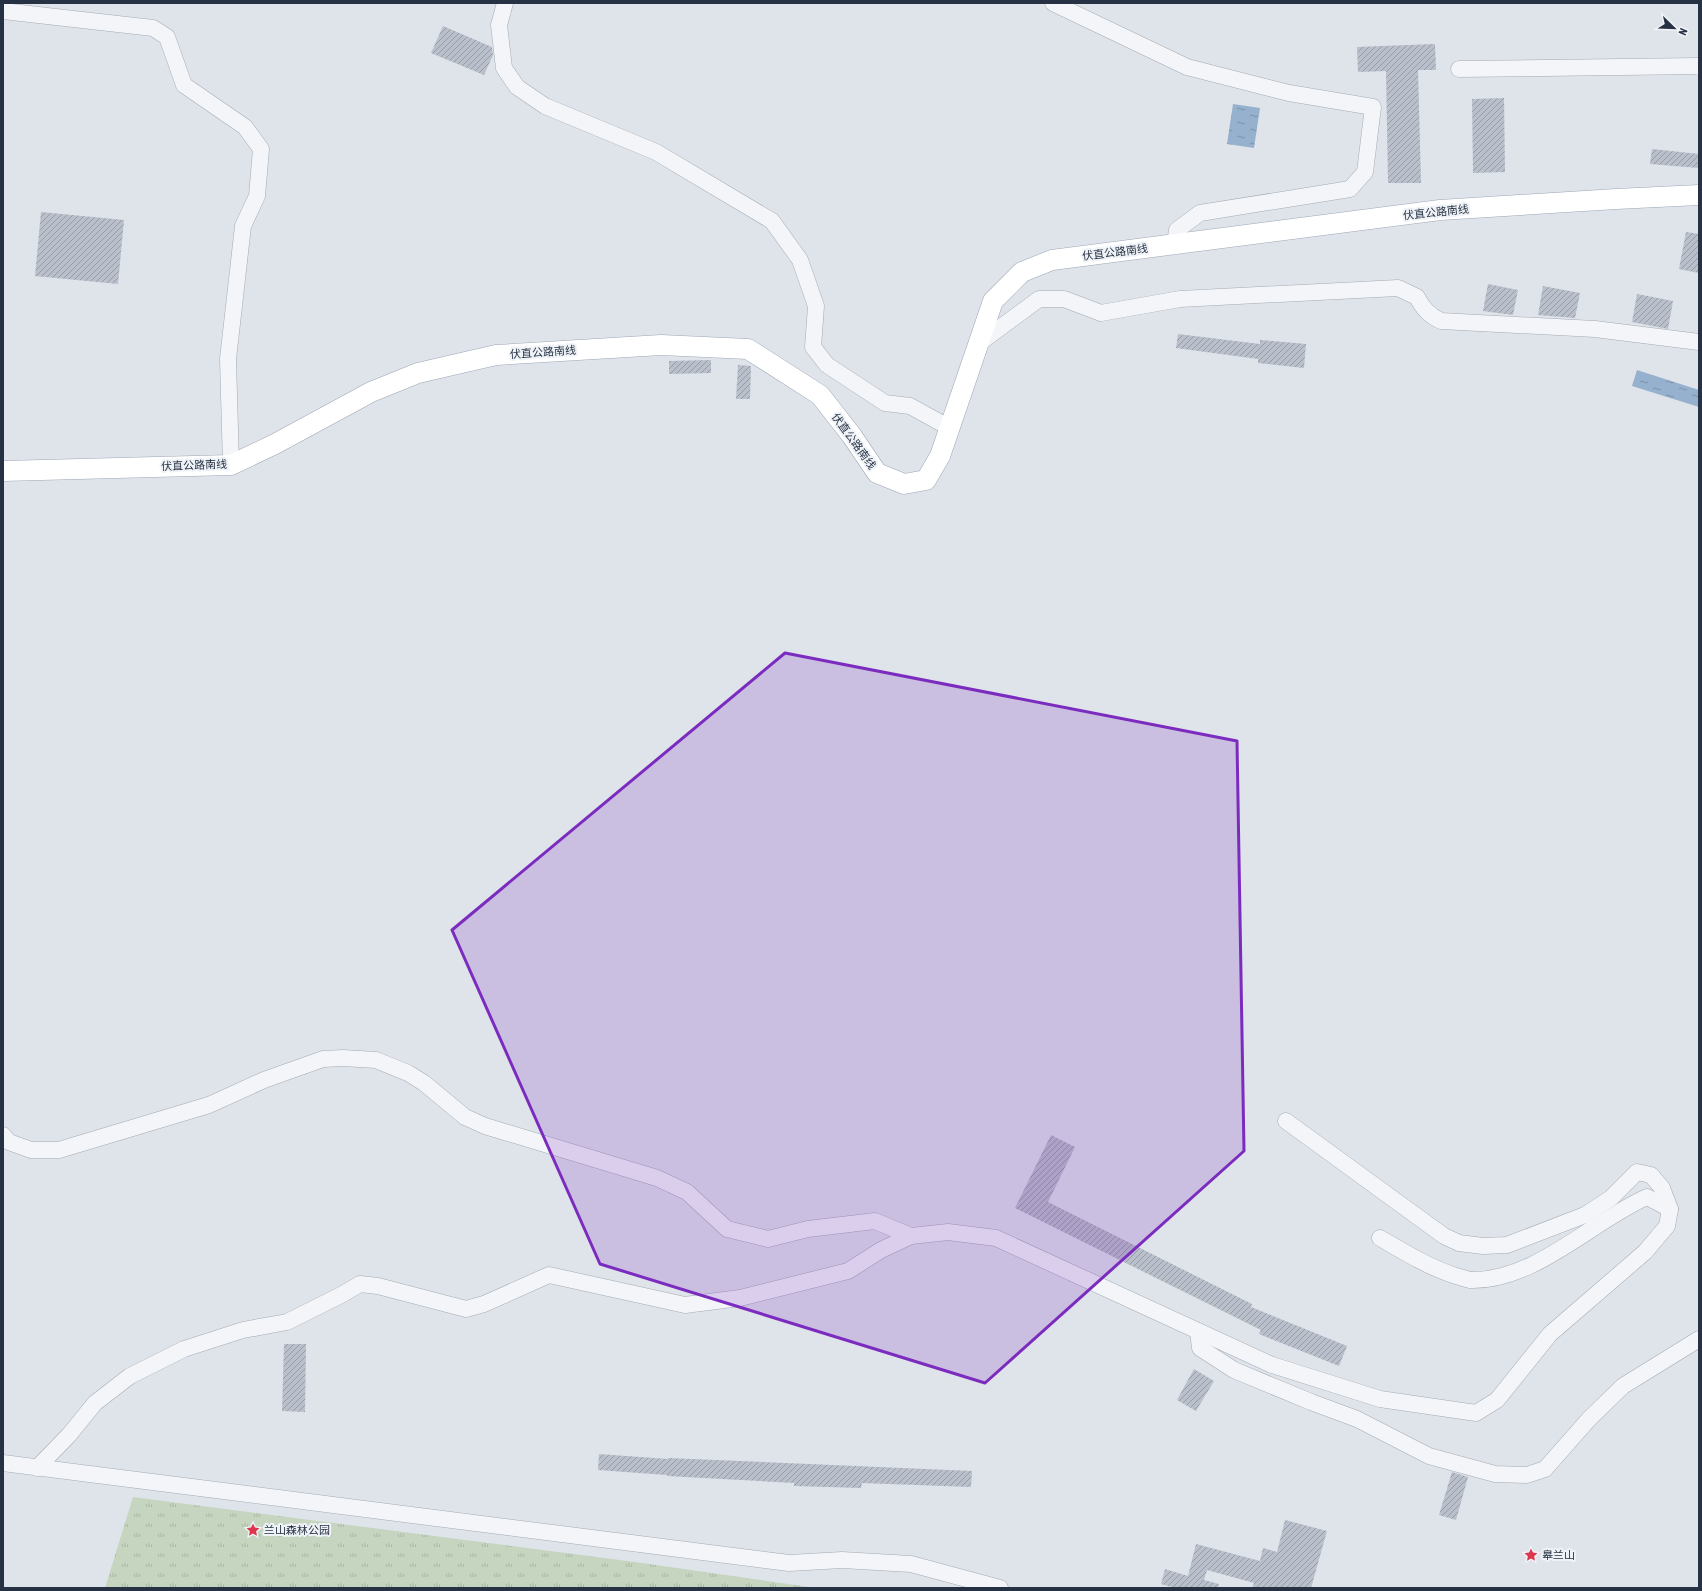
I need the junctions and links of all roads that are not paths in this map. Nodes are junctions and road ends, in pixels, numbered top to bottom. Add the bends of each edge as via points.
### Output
1 (505, 3) edge
2 (1053, 3) edge
3 (3, 11) edge
4 (1699, 67) edge
5 (1459, 69) dead end
6 (1699, 196) edge
7 (1175, 244) junction
8 (1699, 342) edge
9 (978, 344) junction
10 (950, 428) junction
11 (231, 465) junction
12 (3, 471) edge
13 (1286, 1121) dead end
14 (3, 1135) edge
15 (1670, 1209) junction
16 (911, 1236) junction
17 (1380, 1238) dead end
18 (1198, 1331) junction
19 (1699, 1339) edge
20 (3, 1463) edge
21 (37, 1468) junction
22 (1000, 1588) edge

1 - 10 street via 498,25 504,68 517,87 545,106 656,152 772,221 800,260 816,306 813,347 827,365 885,403 910,406
2 - 7 street via 1187,67 1289,93 1373,107 1366,172 1350,189 1200,213 1177,230
3 - 11 street via 153,28 167,37 184,86 245,127 261,149 257,196 243,226 228,359
4 - 5 street
6 - 7 main road, 伏直公路南线 via 1440,210
7 - 9 main road, 伏直公路南线 via 1052,260 1022,272 993,301
8 - 9 street via 1595,329 1441,321 1430,316 1417,297 1398,288 1180,299 1101,313 1064,299 1039,299
9 - 10 main road, 伏直公路南线
10 - 11 main road, 伏直公路南线 via 940,456 926,480 904,484 877,473 820,395 748,349 661,345 496,355 418,373 371,392
11 - 12 main road, 伏直公路南线
13 - 15 street via 1444,1236 1459,1244 1507,1244 1585,1215 1611,1198 1637,1172 1651,1175 1662,1188
14 - 16 street via 9,1142 31,1150 59,1150 209,1105 264,1080 323,1059 376,1060 408,1073 465,1117 485,1126 657,1178 687,1192 727,1229 768,1239 808,1229 875,1221
15 - 17 street via 1647,1197 1528,1266 1497,1277 1470,1280 1427,1265
15 - 18 street via 1667,1226 1645,1252 1550,1334 1497,1400 1476,1412 1380,1399 1272,1365
16 - 18 street via 948,1232 996,1238
16 - 21 street via 881,1250 848,1271 740,1298 685,1305 549,1275 466,1310 378,1286 360,1284 287,1322 243,1330 184,1349 130,1376 95,1403
18 - 19 street via 1200,1348 1234,1370 1357,1419 1430,1456 1495,1474 1527,1475 1545,1469 1589,1419 1623,1386
20 - 21 street
21 - 22 street via 790,1563 842,1560 911,1564

